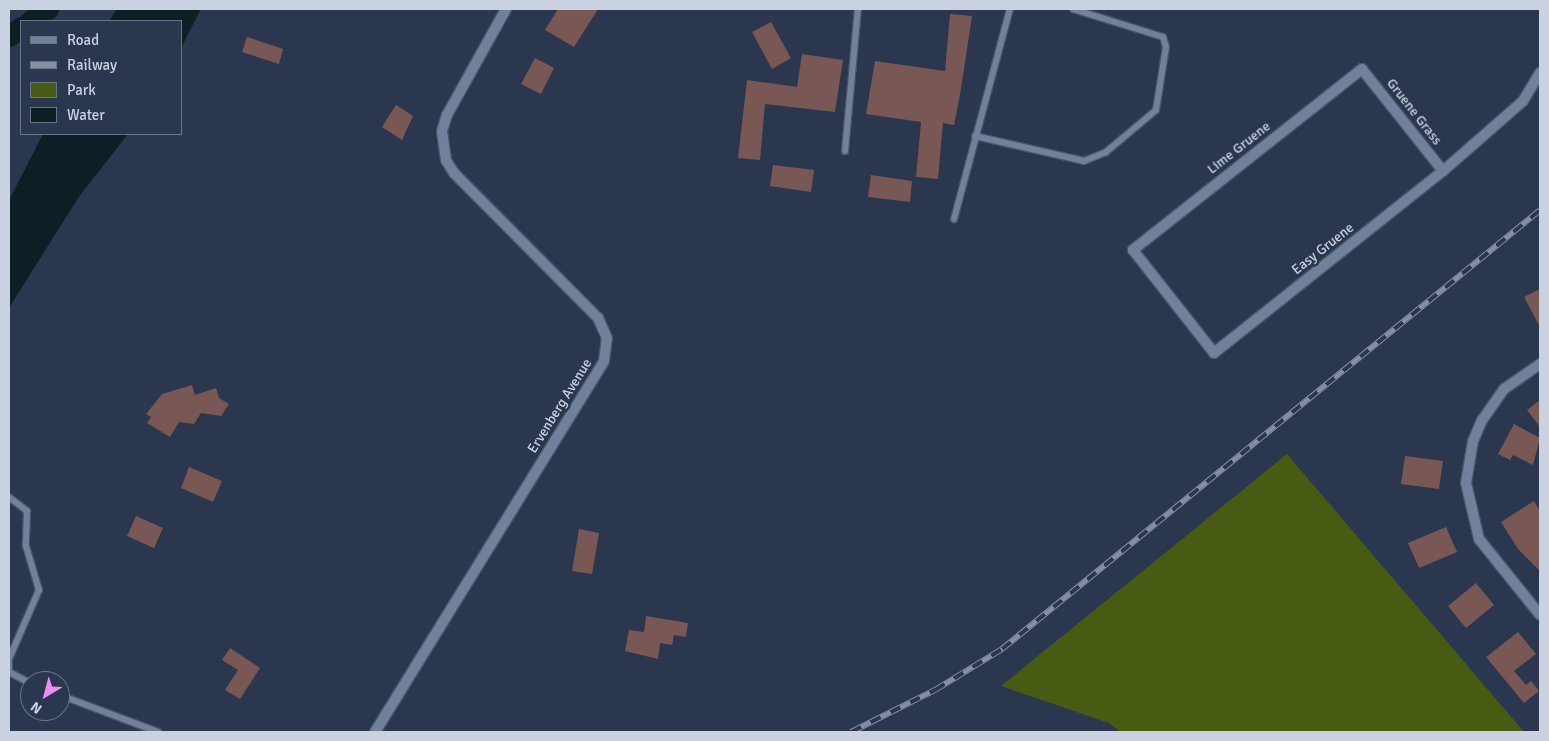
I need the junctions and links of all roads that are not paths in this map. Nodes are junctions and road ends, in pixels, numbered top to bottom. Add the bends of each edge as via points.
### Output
1 (506, 9) edge
2 (858, 9) edge
3 (1010, 9) edge
4 (1074, 9) edge
5 (1362, 69) joint
6 (1540, 73) edge
7 (976, 136) junction
8 (845, 151) dead end
9 (1444, 171) junction
10 (954, 219) dead end
11 (1133, 250) joint
12 (1540, 364) edge
13 (9, 498) edge
14 (1540, 614) edge
15 (9, 659) edge
16 (9, 663) edge
17 (20, 678) edge
18 (70, 699) edge
19 (158, 732) edge
20 (375, 732) edge

1 - 20 street, Ervenberg Avenue via 446,116 442,131 446,160 454,173 598,318 606,338 604,361
2 - 8 lane
3 - 7 lane
4 - 7 lane via 1163,37 1166,47 1156,110 1106,152 1084,161
5 - 9 street, Gruene Grass
5 - 11 street, Lime Gruene
6 - 9 street, Easy Gruene via 1523,101
7 - 10 lane
9 - 11 street, Easy Gruene via 1214,353
12 - 14 street via 1504,390 1482,420 1473,441 1466,482 1479,539
13 - 15 lane via 27,511 26,546 39,590
16 - 17 lane via 9,672
18 - 19 lane

